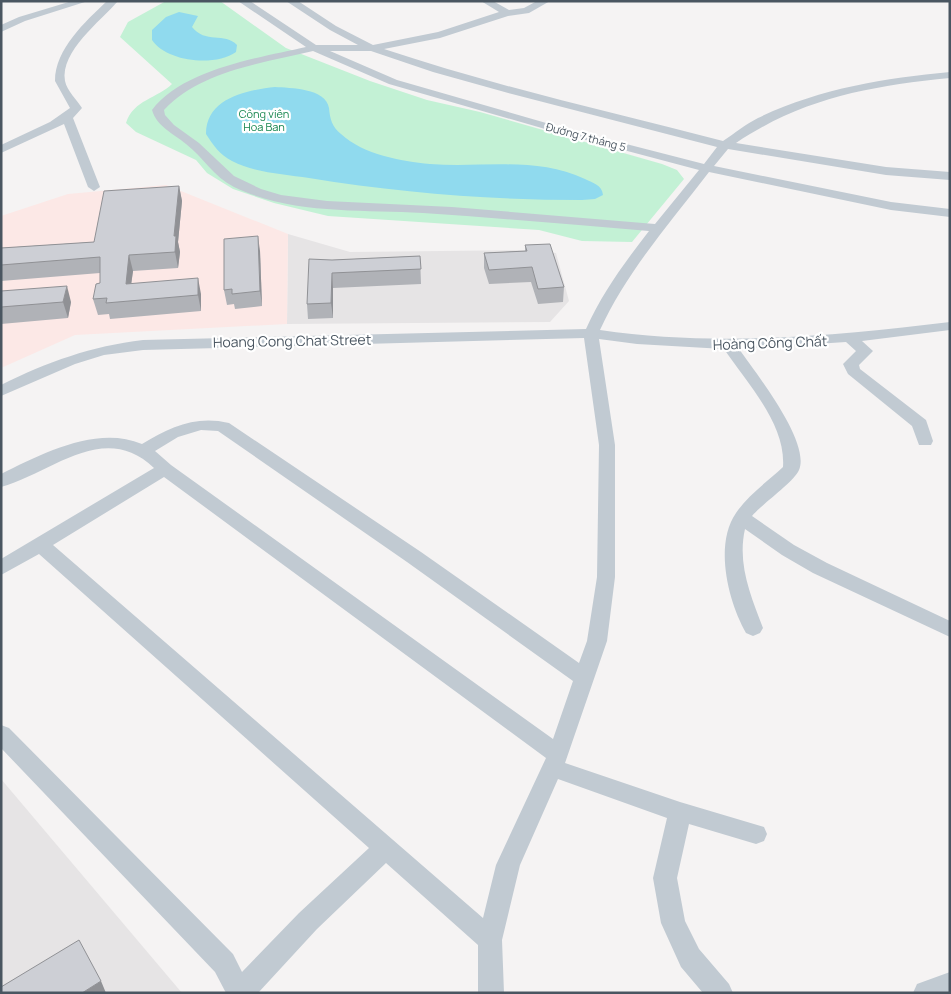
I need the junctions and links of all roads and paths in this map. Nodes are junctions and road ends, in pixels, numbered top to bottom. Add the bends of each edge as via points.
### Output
1 (83, 1) edge
2 (113, 1) edge
3 (243, 1) edge
4 (291, 1) edge
5 (486, 1) edge
6 (545, 1) edge
7 (507, 13) junction
8 (1, 29) edge
9 (314, 48) junction
10 (372, 48) junction
11 (950, 75) edge
12 (67, 117) junction
13 (725, 145) junction
14 (1, 150) edge
15 (706, 168) junction
16 (950, 176) edge
17 (94, 187) dead end
18 (950, 213) edge
19 (659, 228) junction
20 (949, 328) edge
21 (591, 333) junction
22 (850, 338) junction
23 (730, 346) junction
24 (1, 390) edge
25 (925, 441) dead end
26 (144, 450) junction
27 (165, 469) junction
28 (1, 481) edge
29 (742, 518) junction
30 (41, 545) junction
31 (1, 568) edge
32 (753, 628) dead end
33 (950, 630) edge
34 (584, 678) junction
35 (1, 734) edge
36 (555, 761) junction
37 (680, 812) junction
38 (756, 834) dead end
39 (386, 848) junction
40 (490, 940) junction
41 (950, 985) edge
42 (240, 993) edge
43 (491, 993) edge
44 (720, 993) edge
45 (926, 993) edge

1 - 8 street via 22,19
2 - 12 street via 63,59 60,79 76,108
3 - 9 street, Đường 7 tháng 5
4 - 10 street, Đường 7 tháng 5
5 - 7 street
6 - 7 street via 526,11
7 - 10 street via 440,35
9 - 10 street
9 - 15 street, Đường 7 tháng 5 via 393,82
9 - 19 street via 237,66 199,81 163,102 158,110 159,116 236,183 297,202
10 - 13 street, Đường 7 tháng 5 via 507,90
11 - 13 street via 898,80 818,98 761,121
12 - 14 street
12 - 17 street
13 - 15 street
13 - 16 street, Đường 7 tháng 5 via 886,171
15 - 18 street, Đường 7 tháng 5 via 891,206
15 - 19 street
19 - 21 street via 633,260 603,307
20 - 22 street, Hoàng Công Chất
21 - 23 street, Hoàng Công Chất via 649,341
21 - 24 street, Hoang Cong Chat Street via 143,344 97,351 43,370
21 - 34 street via 607,445 606,577 597,641
22 - 23 street, Hoàng Công Chất
22 - 25 street via 865,351 851,364 852,371 920,424
23 - 29 street via 778,415 793,458 791,469
26 - 27 street
26 - 28 street via 117,444 85,446 44,460
26 - 34 street via 193,424 223,427
27 - 30 street
27 - 36 street
29 - 32 street via 732,551 735,576
29 - 33 street via 820,568
30 - 31 street
30 - 39 street
34 - 36 street
35 - 42 street via 224,962
36 - 37 street
36 - 40 street via 508,865
37 - 38 street
37 - 44 street via 665,878 673,923 690,958
39 - 40 street
39 - 42 street via 308,921
40 - 43 street
41 - 45 street

